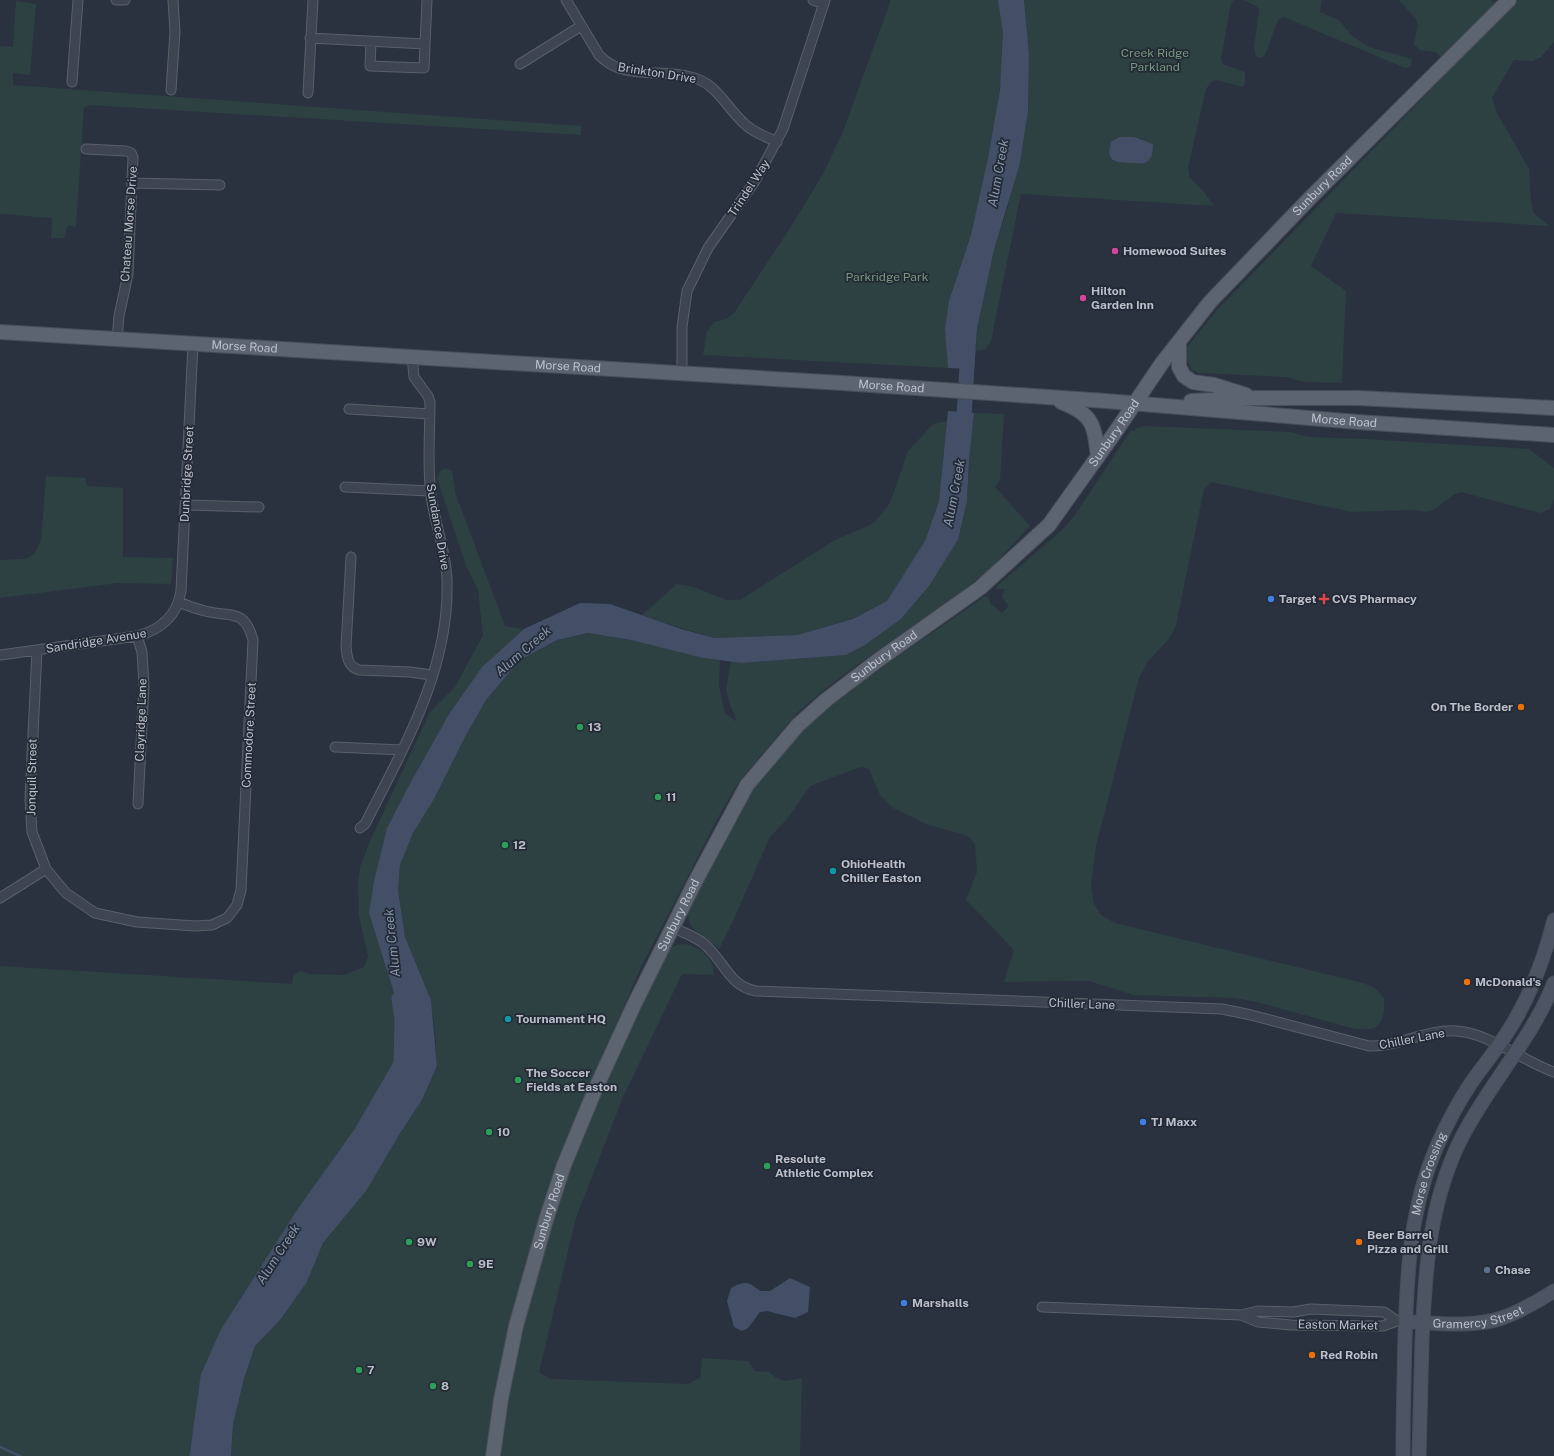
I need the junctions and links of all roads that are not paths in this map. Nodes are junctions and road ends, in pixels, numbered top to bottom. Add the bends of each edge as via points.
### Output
1 (78, 0) edge
2 (116, 0) edge
3 (125, 0) edge
4 (173, 0) edge
5 (313, 0) edge
6 (427, 0) edge
7 (566, 0) edge
8 (813, 0) edge
9 (1509, 0) edge
10 (824, 2) edge
11 (581, 26) junction
12 (310, 38) junction
13 (371, 42) junction
14 (425, 44) junction
15 (520, 64) dead end
16 (72, 82) dead end
17 (171, 90) dead end
18 (308, 94) dead end
19 (777, 142) junction
20 (86, 149) dead end
21 (132, 183) junction
22 (220, 185) dead end
23 (0, 332) edge
24 (117, 340) junction
25 (1179, 342) junction
26 (193, 344) junction
27 (412, 356) junction
28 (682, 374) junction
29 (1049, 397) junction
30 (1256, 398) junction
31 (1135, 403) junction
32 (1554, 408) edge
33 (348, 409) dead end
34 (430, 414) junction
35 (1554, 435) edge
36 (1098, 457) junction
37 (345, 487) dead end
38 (430, 491) junction
39 (186, 505) junction
40 (259, 508) dead end
41 (351, 557) dead end
42 (178, 602) junction
43 (137, 636) junction
44 (37, 650) junction
45 (0, 655) edge
46 (432, 675) junction
47 (334, 747) dead end
48 (402, 750) junction
49 (138, 804) dead end
50 (360, 828) dead end
51 (46, 869) junction
52 (0, 898) edge
53 (227, 918) joint
54 (1554, 920) edge
55 (672, 927) junction
56 (1554, 983) edge
57 (1507, 1049) junction
58 (1554, 1072) edge
59 (1554, 1291) edge
60 (1042, 1307) dead end
61 (1240, 1315) junction
62 (1401, 1321) junction
63 (1423, 1322) junction
64 (493, 1456) edge
65 (1403, 1456) edge
66 (1419, 1456) edge

1 - 16 street
2 - 3 street
4 - 17 street via 175,32
5 - 12 street
6 - 14 street
7 - 11 street, Brinkton Drive
8 - 10 street
9 - 25 main road, Sunbury Road via 1255,255 1210,302
10 - 19 street, Trindel Way
11 - 15 street
11 - 19 street, Brinkton Drive via 605,62 618,69 690,76 705,82 748,127
12 - 13 street
12 - 18 street
13 - 14 street
13 - 14 street via 370,66 424,68
19 - 28 street, Trindel Way via 755,180 708,248 687,291 682,327
20 - 21 street, Chateau Morse Drive via 131,153
21 - 22 street
21 - 24 street, Chateau Morse Drive via 128,274
23 - 24 main road, Morse Road
24 - 26 main road, Morse Road
25 - 30 main road via 1179,367 1184,376 1193,382 1214,385
25 - 31 main road, Sunbury Road
26 - 27 main road, Morse Road
26 - 39 street, Dunbridge Street
27 - 28 main road, Morse Road
27 - 34 street, Sundance Drive via 414,377 428,396
28 - 29 main road, Morse Road
29 - 31 main road, Morse Road
29 - 36 main road via 1078,408 1090,420 1095,433
30 - 31 main road, Morse Road
30 - 32 main road, Morse Road via 1358,398
31 - 35 main road, Morse Road
31 - 36 main road, Sunbury Road
33 - 34 street
34 - 38 street, Sundance Drive
36 - 55 main road, Sunbury Road via 1049,525 980,588 839,690 798,725 747,786
37 - 38 street
38 - 46 street, Sundance Drive via 446,563 447,581 444,631
39 - 40 street
39 - 42 street, Dunbridge Street via 181,591
41 - 46 street via 346,646 350,664 359,670
42 - 43 street, Sandridge Avenue via 172,614 162,624 151,632
42 - 53 street, Commodore Street via 206,612 228,613 240,618 249,627 253,640 241,890 237,906
43 - 44 street, Sandridge Avenue
43 - 49 street, Clayridge Lane via 142,652 144,686
44 - 45 street, Sandridge Avenue
44 - 51 street, Jonquil Street via 30,799 32,832
46 - 48 street, Sundance Drive via 421,711
47 - 48 street
48 - 50 street, Sundance Drive via 365,824
51 - 52 street
51 - 53 street, Jonquil Street via 66,893 95,913 137,922 195,926 212,925
54 - 57 main road, Morse Crossing via 1547,948 1532,988 1516,1019
55 - 57 street, Chiller Lane via 703,943 737,984 756,991 1222,1009 1369,1046 1384,1046 1432,1032 1456,1031
55 - 64 main road, Sunbury Road via 595,1090 564,1165 516,1326 501,1399
56 - 57 main road, Morse Crossing via 1529,1033
57 - 58 street, Chiller Lane
57 - 62 main road, Morse Crossing via 1474,1080 1443,1132 1429,1166 1412,1236
57 - 63 main road, Morse Crossing via 1488,1092 1457,1148 1443,1184 1430,1238
59 - 63 main road, Gramercy Street via 1515,1313 1487,1322
60 - 61 street, Easton Market
61 - 62 street, Easton Market via 1258,1322 1291,1325 1383,1326
61 - 62 street, Easton Market via 1258,1311 1292,1312 1310,1309 1384,1312
62 - 63 main road, Gramercy Street
62 - 65 main road, Morse Crossing
63 - 66 main road, Morse Crossing

